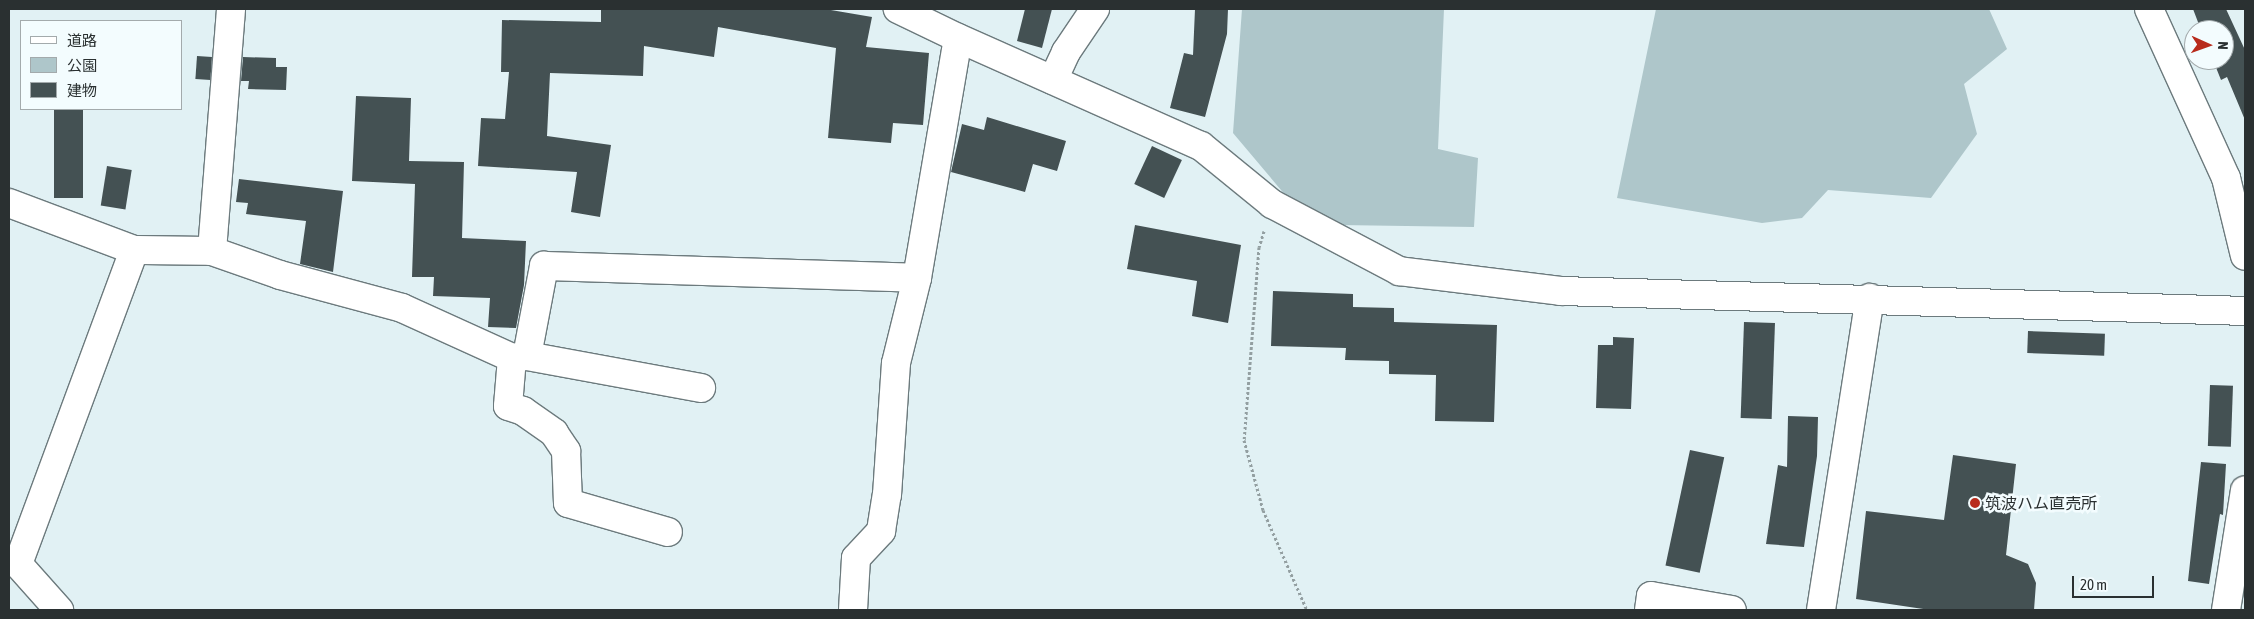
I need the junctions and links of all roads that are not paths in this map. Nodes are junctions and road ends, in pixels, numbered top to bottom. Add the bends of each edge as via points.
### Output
1 (231, 9) edge
2 (898, 9) edge
3 (1095, 9) edge
4 (2149, 9) edge
5 (958, 38) junction
6 (1053, 80) junction
7 (2236, 173) edge
8 (9, 204) edge
9 (134, 250) junction
10 (212, 251) junction
11 (2245, 256) edge
12 (917, 278) junction
13 (1870, 298) junction
14 (2245, 311) edge
15 (520, 357) junction
16 (701, 388) dead end
17 (2245, 490) edge
18 (668, 532) dead end
19 (14, 562) edge
20 (59, 610) edge
21 (853, 610) edge
22 (1649, 610) edge
23 (1732, 610) edge
24 (1821, 610) edge
25 (2226, 610) edge

1 - 10 street
2 - 5 street
3 - 6 street via 1066,52
4 - 7 street
5 - 6 street
5 - 12 street
6 - 13 street via 1201,146 1272,204 1399,271 1561,291
7 - 11 street
8 - 9 street
9 - 10 street
9 - 19 street
10 - 15 street via 280,275 402,308
12 - 15 street via 544,266
12 - 21 street via 896,363 887,495 881,531 856,558
13 - 14 street via 2065,308
13 - 24 street
15 - 16 street
15 - 18 street via 508,406 523,411 554,433 566,451 568,503
17 - 25 street
19 - 20 street
22 - 23 street via 1651,596

